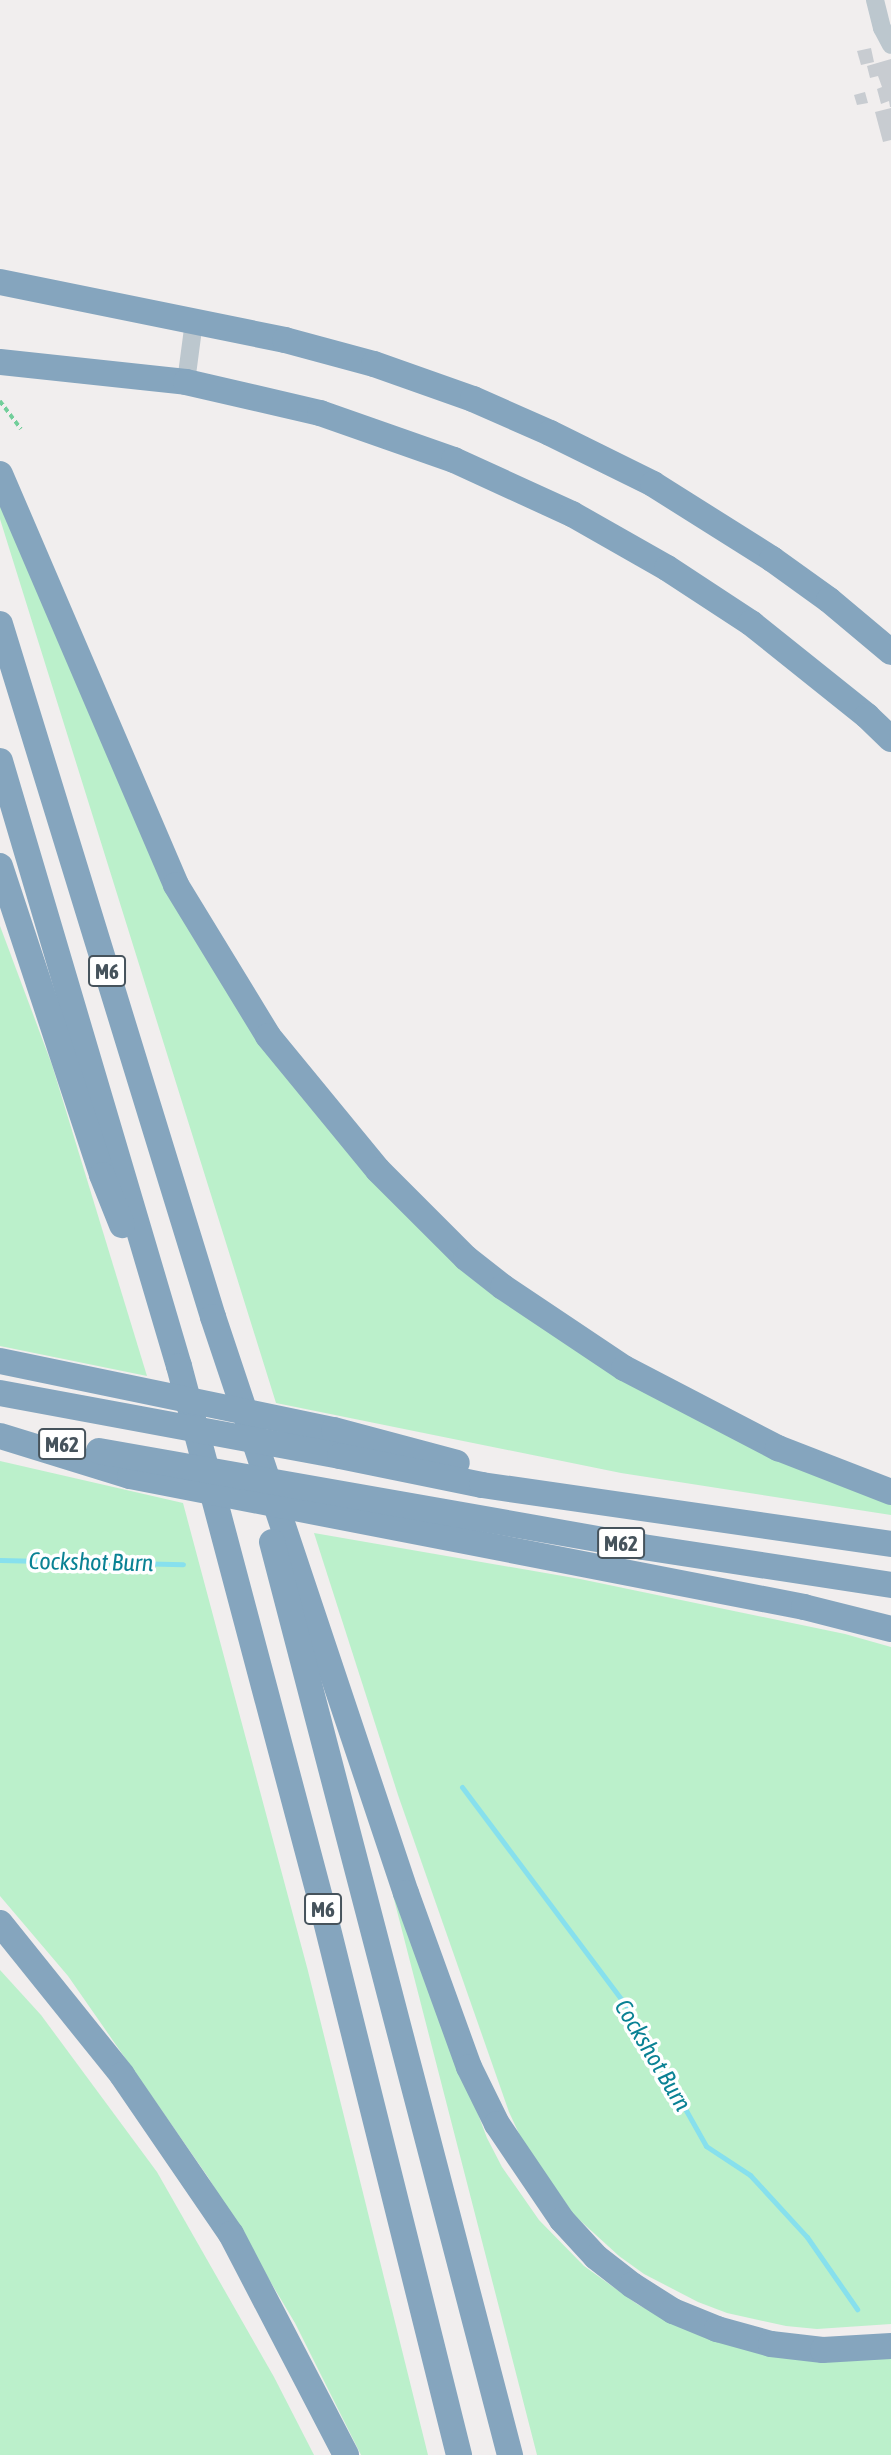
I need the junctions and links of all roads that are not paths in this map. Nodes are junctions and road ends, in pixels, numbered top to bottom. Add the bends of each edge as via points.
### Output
1 (875, 0) edge
2 (891, 45) edge
3 (1, 282) edge
4 (194, 321) junction
5 (0, 362) edge
6 (186, 382) junction
7 (0, 474) edge
8 (0, 624) edge
9 (891, 652) edge
10 (891, 739) edge
11 (0, 761) edge
12 (0, 866) edge
13 (213, 1317) junction
14 (0, 1361) edge
15 (180, 1366) junction
16 (0, 1393) edge
17 (0, 1434) edge
18 (891, 1492) edge
19 (591, 1499) junction
20 (355, 1508) junction
21 (891, 1544) edge
22 (891, 1585) edge
23 (891, 1629) edge
24 (0, 1923) edge
25 (891, 2346) edge
26 (346, 2455) edge
27 (459, 2455) edge
28 (510, 2455) edge

1 - 2 street
3 - 4 highway
4 - 6 street
4 - 9 highway via 374,364 550,433 653,484 772,559
5 - 6 highway
6 - 10 highway via 320,414 454,460 572,514 751,623
7 - 18 highway via 176,885 268,1036 377,1170 466,1258 613,1360 778,1448
8 - 13 highway, M6
11 - 15 highway, M6
12 - 15 highway via 102,1175
13 - 25 highway via 469,2067 526,2171 596,2257 673,2311 771,2344 823,2350
13 - 28 highway, M6
14 - 19 highway via 334,1430
15 - 27 highway, M6 via 321,1901
16 - 19 highway, M62 via 482,1485
17 - 20 highway, M62 via 127,1466
19 - 21 highway, M62
20 - 22 highway, M62
20 - 23 highway
24 - 26 highway via 122,2075 231,2234

